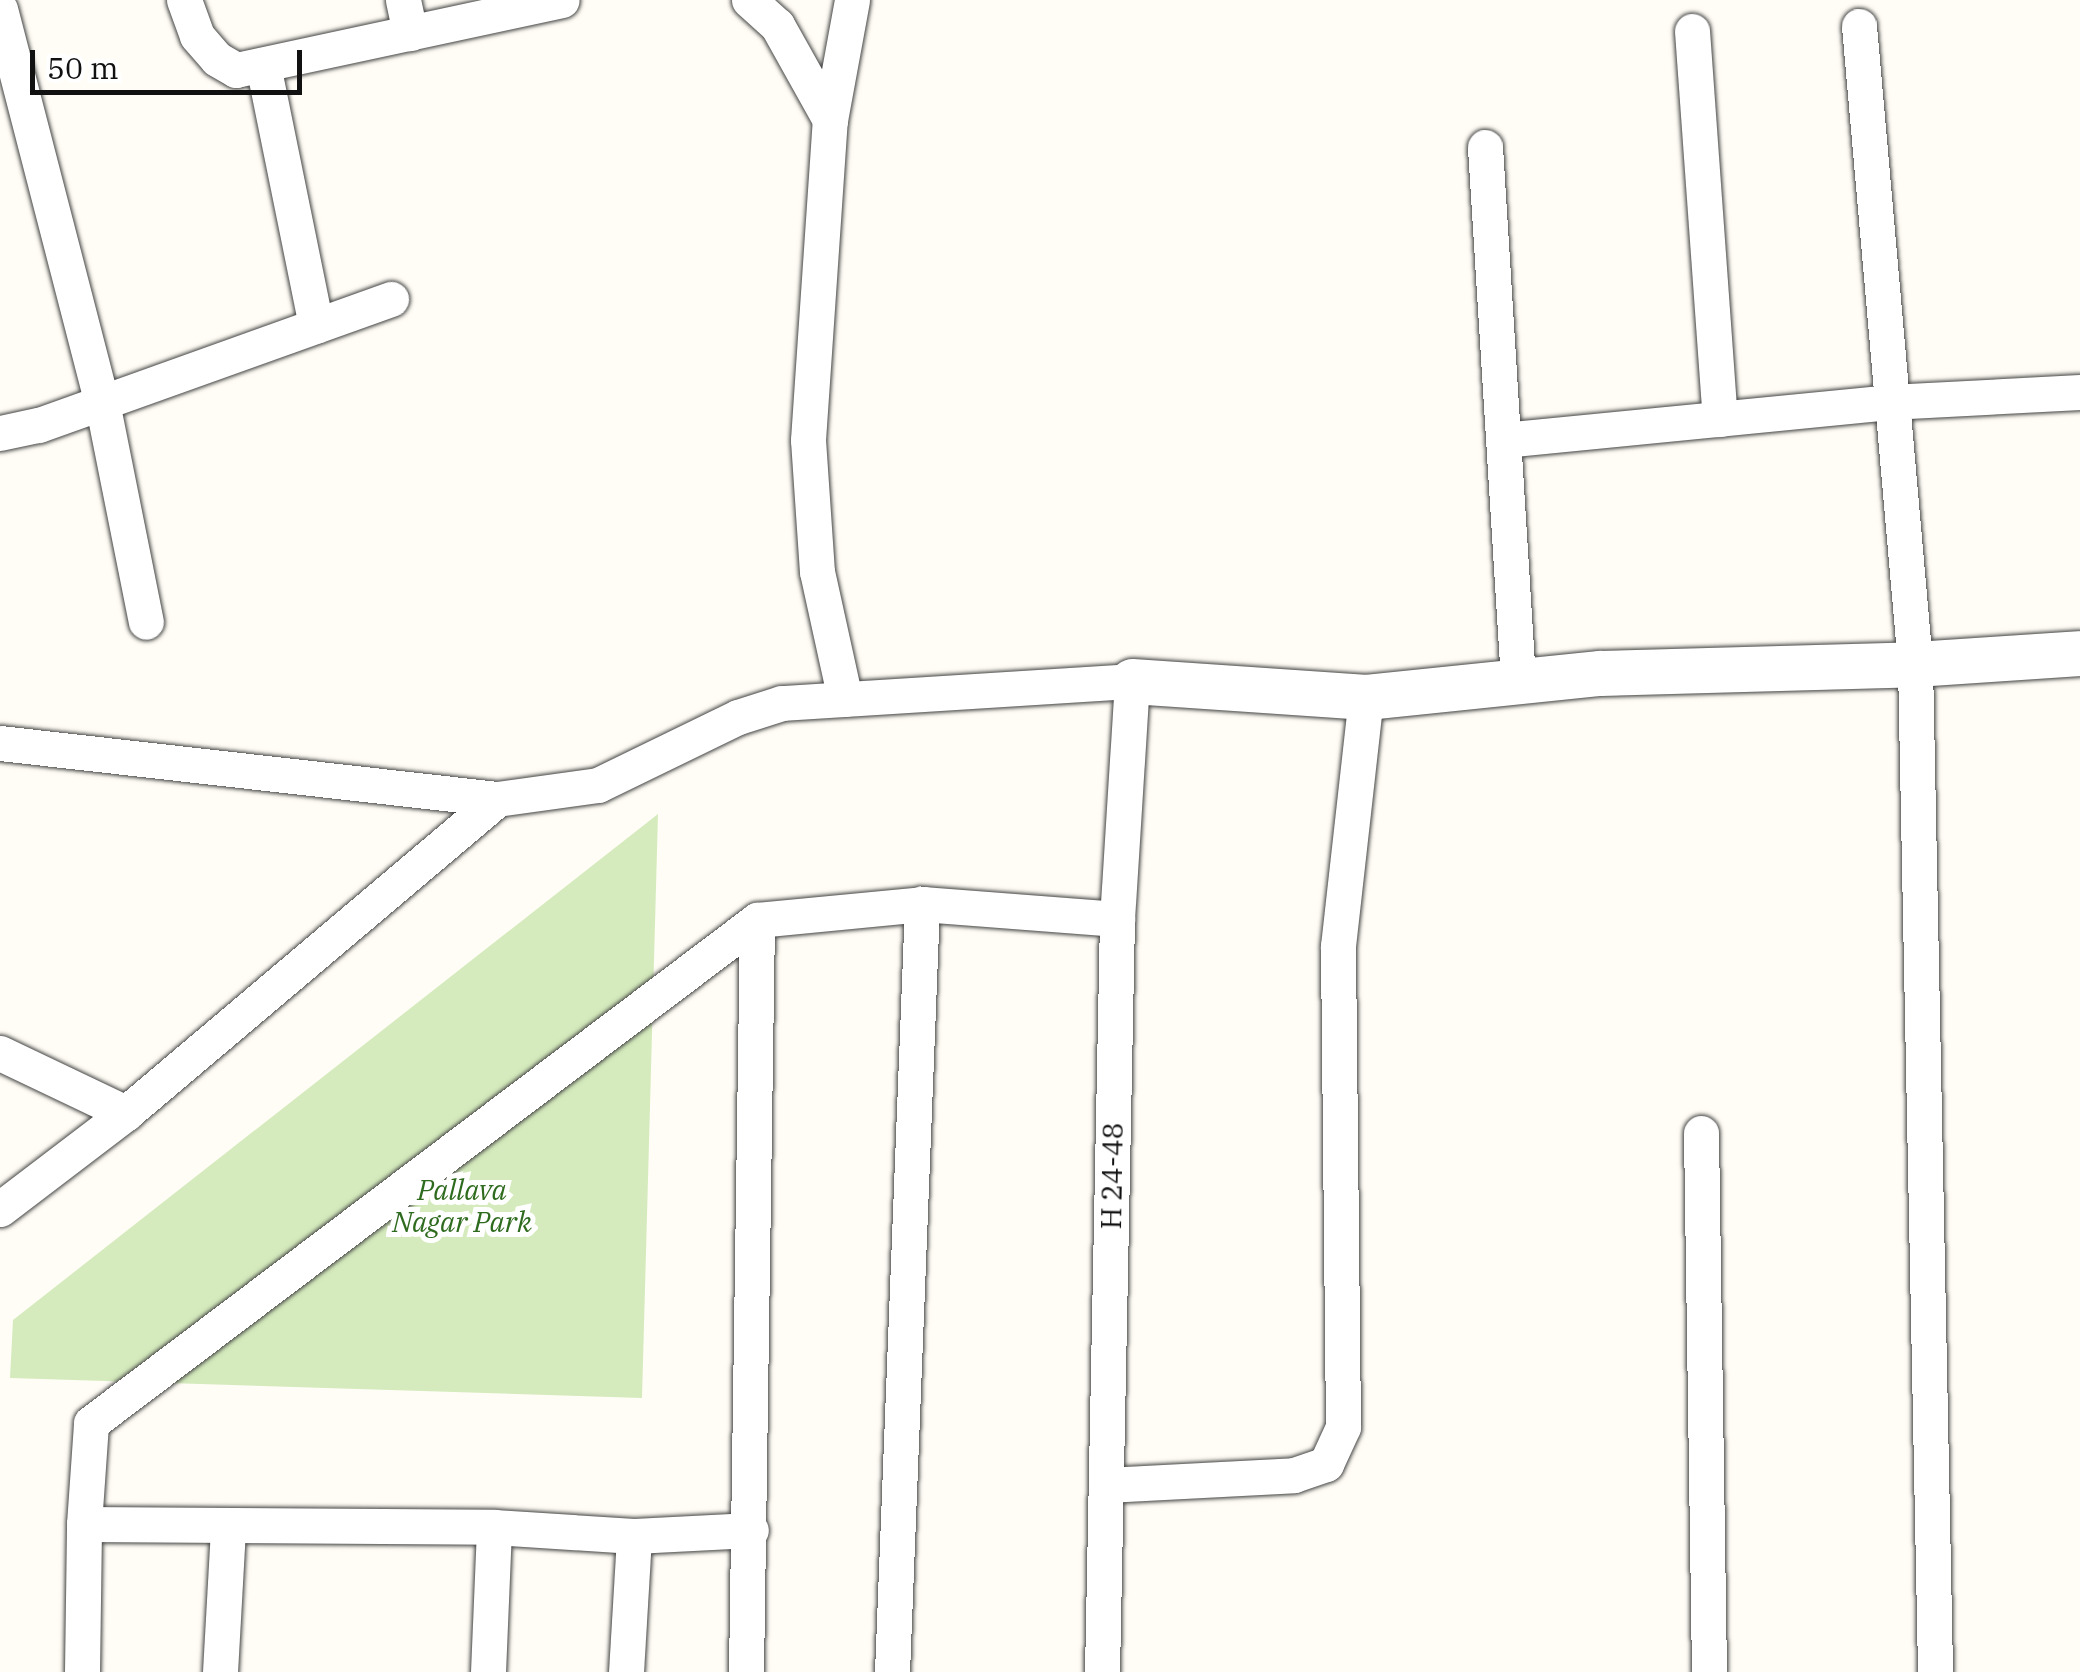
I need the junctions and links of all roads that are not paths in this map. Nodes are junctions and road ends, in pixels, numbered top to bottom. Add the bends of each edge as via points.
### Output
1 (184, 0) edge
2 (562, 0) edge
3 (748, 0) edge
4 (852, 0) edge
5 (0, 9) edge
6 (406, 16) edge
7 (1858, 26) dead end
8 (1692, 31) dead end
9 (264, 65) junction
10 (830, 120) junction
11 (1485, 147) dead end
12 (391, 299) dead end
13 (316, 326) junction
14 (2080, 392) edge
15 (102, 402) junction
16 (1889, 402) junction
17 (1720, 419) junction
18 (0, 433) edge
19 (1503, 440) junction
20 (146, 622) dead end
21 (2080, 653) edge
22 (1914, 664) junction
23 (1132, 681) junction
24 (1518, 682) junction
25 (1366, 697) junction
26 (846, 699) junction
27 (0, 743) edge
28 (497, 800) junction
29 (922, 904) junction
30 (1117, 919) junction
31 (758, 920) junction
32 (0, 1053) edge
33 (126, 1113) junction
34 (1701, 1133) dead end
35 (0, 1209) edge
36 (1106, 1485) junction
37 (84, 1524) junction
38 (494, 1527) junction
39 (228, 1528) junction
40 (750, 1530) junction
41 (634, 1536) junction
42 (82, 1672) edge
43 (220, 1672) edge
44 (488, 1672) edge
45 (626, 1672) edge
46 (746, 1672) edge
47 (892, 1672) edge
48 (1102, 1672) edge
49 (1708, 1672) edge
50 (1935, 1672) edge

1 - 9 street via 198,36 217,60 236,70
2 - 6 street
3 - 10 street via 777,25
4 - 10 street
5 - 15 street
6 - 9 street
7 - 16 street
8 - 17 street
9 - 13 street
10 - 26 street via 808,440 817,572
11 - 19 street
12 - 13 street
13 - 15 street
14 - 16 street
15 - 18 street
15 - 20 street
16 - 17 street
16 - 22 street
17 - 19 street
19 - 24 street
21 - 22 street
22 - 24 street
22 - 50 street
23 - 25 street
23 - 26 street
23 - 30 street, H 24-48
24 - 25 street
25 - 36 street via 1338,946 1343,1427 1326,1464 1294,1475
26 - 28 street via 782,702 598,785
27 - 28 street
28 - 33 street
29 - 30 street
29 - 31 street
29 - 47 street
30 - 36 street, H 24-48
31 - 37 street via 91,1422
31 - 40 street
32 - 33 street
33 - 35 street
34 - 49 street
36 - 48 street, H 24-48
37 - 39 street
37 - 42 street
38 - 39 street
38 - 41 street
38 - 44 street
39 - 43 street
40 - 41 street
40 - 46 street
41 - 45 street

